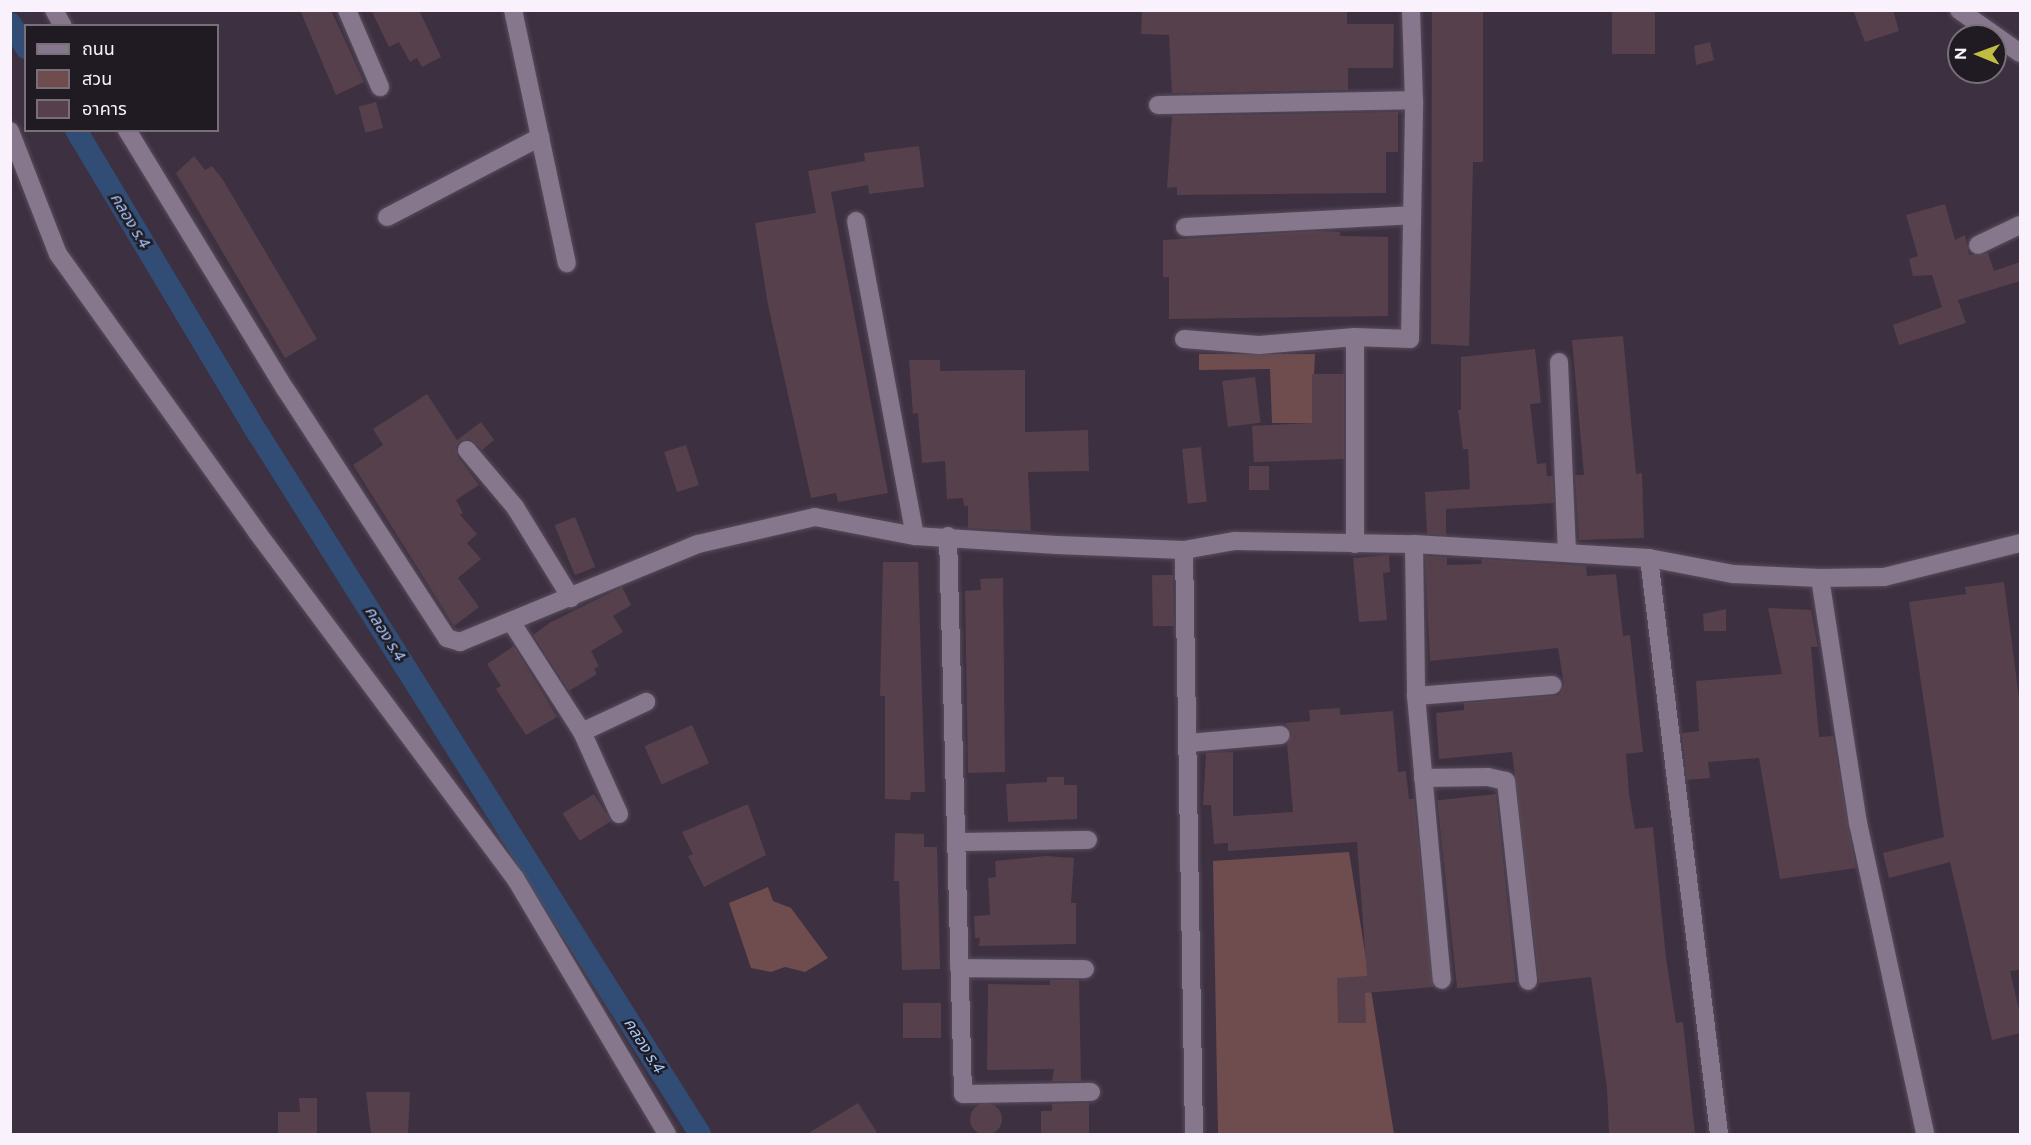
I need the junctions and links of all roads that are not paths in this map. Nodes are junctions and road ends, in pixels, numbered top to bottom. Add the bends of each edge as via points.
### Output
1 (54, 10) edge
2 (347, 10) edge
3 (513, 10) edge
4 (1411, 10) edge
5 (1959, 10) edge
6 (62, 24) edge
7 (2020, 53) edge
8 (380, 87) dead end
9 (1414, 100) junction
10 (1158, 105) dead end
11 (10, 131) edge
12 (128, 132) edge
13 (540, 137) junction
14 (1412, 214) junction
15 (387, 218) dead end
16 (856, 221) dead end
17 (2020, 225) edge
18 (1185, 227) dead end
19 (1978, 245) dead end
20 (567, 263) dead end
21 (1355, 337) junction
22 (1184, 339) dead end
23 (1559, 362) dead end
24 (467, 450) dead end
25 (915, 536) junction
26 (948, 536) junction
27 (2020, 543) edge
28 (1355, 544) junction
29 (1414, 544) junction
30 (1184, 550) junction
31 (1567, 551) junction
32 (1649, 558) junction
33 (1820, 578) junction
34 (571, 598) junction
35 (512, 623) junction
36 (1553, 685) dead end
37 (1416, 696) junction
38 (646, 702) dead end
39 (582, 732) junction
40 (1281, 735) dead end
41 (1189, 743) junction
42 (1423, 778) junction
43 (620, 814) dead end
44 (1088, 840) dead end
45 (956, 842) junction
46 (959, 968) junction
47 (1085, 969) dead end
48 (1442, 980) dead end
49 (1528, 981) dead end
50 (1091, 1092) dead end
51 (667, 1134) edge
52 (1194, 1134) edge
53 (1719, 1134) edge
54 (1925, 1134) edge

1 - 6 street
2 - 8 street
3 - 13 street
4 - 9 street
5 - 7 street
9 - 10 street
9 - 14 street
11 - 51 street via 58,254 256,532 514,878
12 - 35 street via 286,390 447,638 467,642
13 - 15 street
13 - 20 street
14 - 18 street
14 - 21 street via 1410,339
16 - 25 street
17 - 19 street
21 - 22 street via 1259,345
21 - 28 street
23 - 31 street
24 - 34 street via 515,507
25 - 26 street
25 - 34 street via 815,517 698,544
26 - 30 street
26 - 45 street
27 - 33 street via 1884,577
28 - 29 street
28 - 30 street via 1235,541
29 - 31 street
29 - 37 street
30 - 41 street
31 - 32 street
32 - 33 street via 1733,574
32 - 53 street
33 - 54 street via 1858,823
34 - 35 street
35 - 39 street
36 - 37 street
37 - 42 street
38 - 39 street
39 - 43 street
40 - 41 street
41 - 52 street
42 - 48 street
42 - 49 street via 1488,777 1506,782
44 - 45 street
45 - 46 street
46 - 47 street
46 - 50 street via 963,1094

